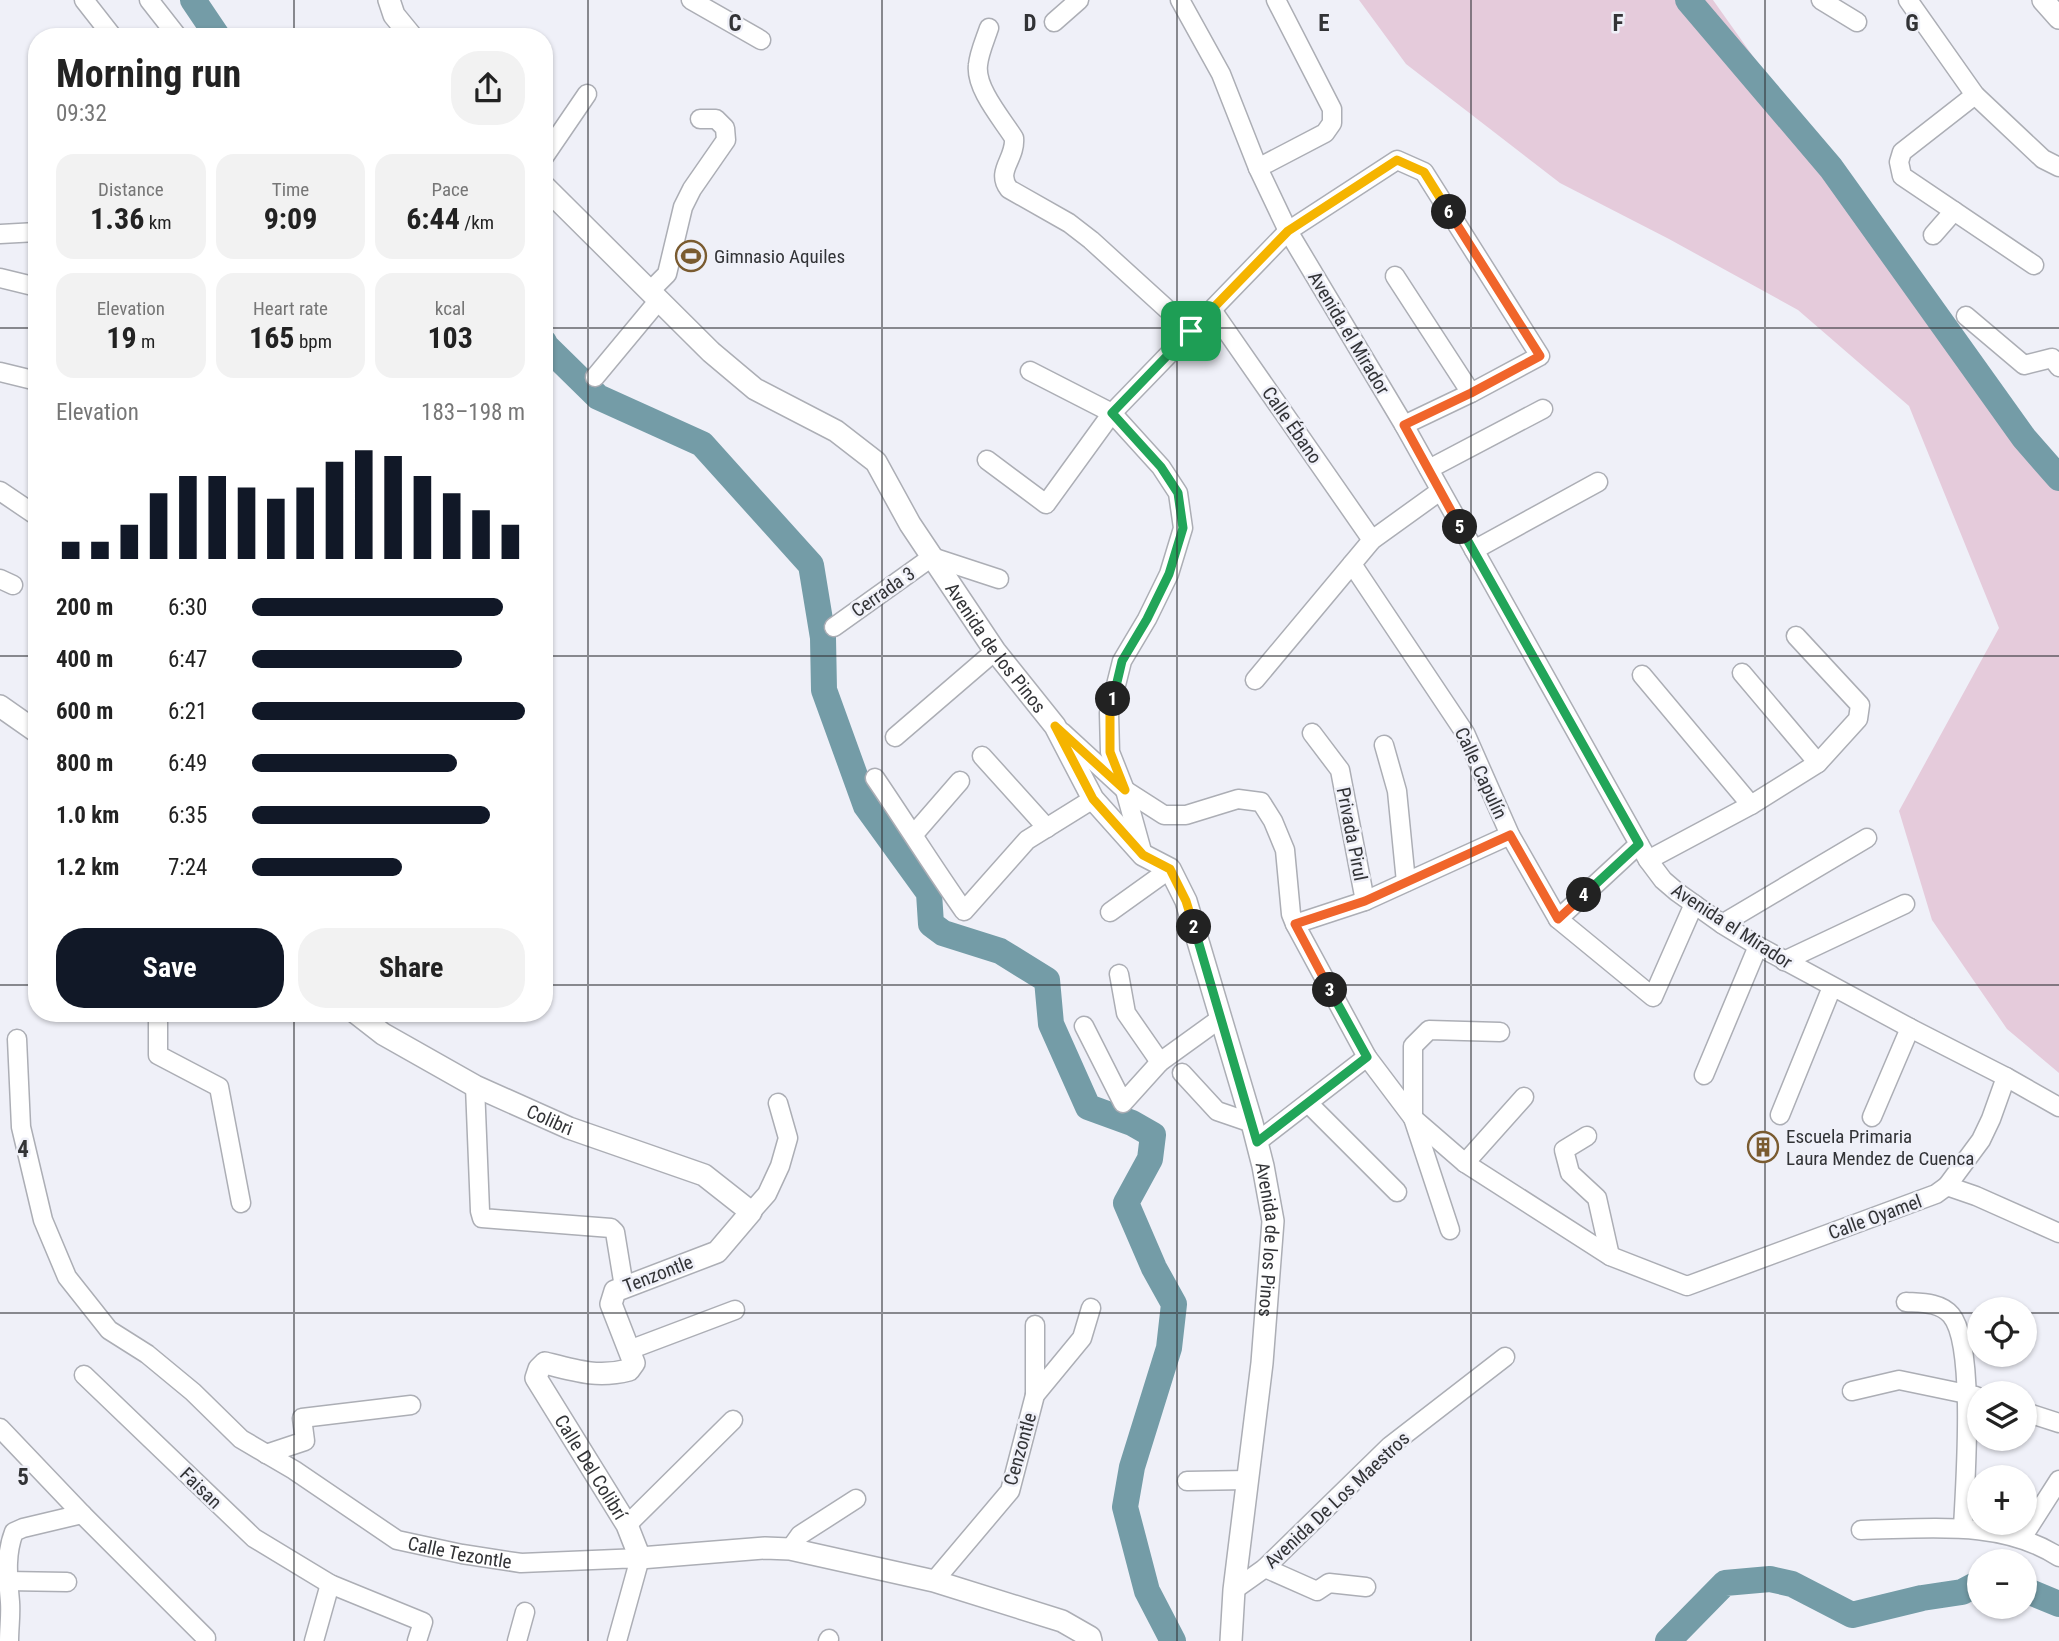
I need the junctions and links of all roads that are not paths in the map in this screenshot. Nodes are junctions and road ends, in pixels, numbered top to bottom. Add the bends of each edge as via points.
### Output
1 (84, 0) edge
2 (149, 0) edge
3 (389, 0) edge
4 (691, 0) edge
5 (1079, 0) edge
6 (1180, 0) edge
7 (1276, 0) edge
8 (1821, 0) edge
9 (1908, 0) edge
10 (2043, 0) edge
11 (2059, 18) edge
12 (1054, 22) dead end
13 (1857, 22) dead end
14 (106, 28) edge
15 (171, 28) edge
16 (405, 28) edge
17 (989, 28) dead end
18 (761, 40) dead end
19 (587, 94) dead end
20 (1975, 96) junction
21 (700, 119) dead end
22 (553, 144) edge
23 (2059, 167) edge
24 (1258, 168) junction
25 (553, 195) edge
26 (1954, 211) junction
27 (1288, 231) junction
28 (28, 232) edge
29 (0, 234) edge
30 (1933, 234) dead end
31 (2034, 265) dead end
32 (1395, 276) dead end
33 (0, 278) edge
34 (28, 285) edge
35 (654, 296) junction
36 (1212, 310) junction
37 (1966, 316) dead end
38 (1191, 331) junction
39 (2056, 362) edge
40 (1030, 371) dead end
41 (0, 372) edge
42 (595, 377) dead end
43 (28, 379) edge
44 (1471, 393) junction
45 (1543, 409) dead end
46 (1112, 413) junction
47 (1404, 425) junction
48 (987, 460) dead end
49 (1429, 469) junction
50 (1598, 482) dead end
51 (0, 491) edge
52 (1440, 491) junction
53 (28, 510) edge
54 (1371, 540) junction
55 (1474, 550) junction
56 (932, 557) junction
57 (1352, 564) junction
58 (999, 579) dead end
59 (834, 626) dead end
60 (1796, 636) dead end
61 (995, 651) junction
62 (1742, 673) dead end
63 (1642, 675) dead end
64 (1255, 680) dead end
65 (0, 706) edge
66 (28, 726) edge
67 (1055, 726) junction
68 (1312, 733) dead end
69 (895, 737) dead end
70 (1384, 745) dead end
71 (982, 756) dead end
72 (1818, 763) junction
73 (874, 778) dead end
74 (960, 781) dead end
75 (1125, 790) junction
76 (1093, 799) junction
77 (1751, 805) junction
78 (1046, 828) junction
79 (914, 834) junction
80 (1510, 835) junction
81 (1867, 838) dead end
82 (1643, 852) junction
83 (1143, 855) junction
84 (1170, 869) junction
85 (1406, 882) junction
86 (1365, 901) junction
87 (1694, 904) junction
88 (1905, 904) dead end
89 (1110, 912) dead end
90 (1558, 919) junction
91 (1295, 924) junction
92 (1722, 924) junction
93 (1758, 946) junction
94 (1784, 961) junction
95 (1119, 974) dead end
96 (1832, 987) junction
97 (1221, 1018) junction
98 (158, 1022) edge
99 (368, 1022) edge
100 (1084, 1026) dead end
101 (1910, 1028) junction
102 (1500, 1032) dead end
103 (17, 1039) dead end
104 (1367, 1057) junction
105 (1160, 1062) junction
106 (1182, 1073) dead end
107 (1704, 1074) dead end
108 (2006, 1077) junction
109 (475, 1086) junction
110 (1524, 1097) dead end
111 (778, 1103) dead end
112 (1308, 1103) junction
113 (2059, 1107) edge
114 (1780, 1115) dead end
115 (1871, 1117) dead end
116 (1413, 1118) junction
117 (1254, 1132) junction
118 (1587, 1136) dead end
119 (1465, 1163) junction
120 (1947, 1186) junction
121 (1397, 1192) dead end
122 (241, 1203) dead end
123 (751, 1212) junction
124 (1450, 1230) dead end
125 (2059, 1233) edge
126 (1610, 1256) junction
127 (624, 1287) junction
128 (1906, 1302) dead end
129 (1091, 1308) dead end
130 (735, 1310) dead end
131 (1035, 1325) dead end
132 (629, 1350) junction
133 (1505, 1357) dead end
134 (84, 1375) dead end
135 (1970, 1381) edge
136 (1852, 1391) dead end
137 (1035, 1395) junction
138 (1967, 1395) edge
139 (411, 1405) dead end
140 (2037, 1416) edge
141 (733, 1420) dead end
142 (2059, 1423) edge
143 (0, 1428) edge
144 (1969, 1451) edge
145 (266, 1454) junction
146 (1248, 1480) junction
147 (2059, 1480) edge
148 (1187, 1481) dead end
149 (856, 1499) dead end
150 (82, 1514) junction
151 (627, 1525) junction
152 (1963, 1528) junction
153 (1861, 1531) dead end
154 (2022, 1538) junction
155 (790, 1549) junction
156 (2059, 1557) edge
157 (640, 1558) junction
158 (1265, 1568) junction
159 (7, 1581) junction
160 (934, 1581) junction
161 (67, 1582) dead end
162 (330, 1584) junction
163 (1366, 1587) dead end
164 (1234, 1590) junction
165 (525, 1612) dead end
166 (206, 1638) dead end
167 (9, 1641) edge
168 (314, 1641) edge
169 (417, 1641) edge
170 (517, 1641) edge
171 (617, 1641) edge
172 (1091, 1641) edge
173 (1231, 1641) edge

1 - 14 street
2 - 15 street
3 - 16 street
4 - 18 street
5 - 12 street
6 - 24 street, Avenida el Mirador via 1221,74
7 - 24 street via 1332,109 1332,123 1325,133
8 - 13 street
9 - 20 street
10 - 11 street
17 - 38 street via 978,76 1014,138 1004,181 1091,240
19 - 22 street
20 - 23 street via 2043,159
20 - 26 street via 1902,152 1899,162 1902,176
21 - 35 street via 716,119 725,128 726,140 682,207 667,274
24 - 27 street, Avenida el Mirador
25 - 35 street, Avenida de los Pinos
26 - 30 street
26 - 31 street
27 - 36 street
27 - 44 street via 1397,160 1424,172 1540,356
27 - 47 street, Avenida el Mirador
28 - 29 street
32 - 44 street
33 - 34 street
35 - 42 street
35 - 56 street, Avenida de los Pinos via 755,389 836,431 876,462
36 - 38 street
36 - 54 street, Calle Ébano
37 - 39 street via 2024,365
38 - 46 street
40 - 46 street
41 - 43 street
44 - 47 street
45 - 49 street
46 - 48 street via 1046,504
46 - 75 street via 1178,493 1183,528 1169,574 1122,661 1110,713 1110,752
47 - 49 street, Avenida el Mirador
49 - 52 street, Avenida el Mirador
50 - 55 street
51 - 53 street
52 - 54 street
52 - 55 street, Avenida el Mirador
54 - 57 street
55 - 82 street, Avenida el Mirador
56 - 58 street
56 - 59 street, Cerrada 3
56 - 61 street, Avenida de los Pinos
57 - 64 street
57 - 80 street, Calle Capulín via 1465,733
60 - 72 street via 1860,705 1858,719
61 - 67 street, Avenida de los Pinos
61 - 69 street
62 - 72 street
63 - 77 street
65 - 66 street
67 - 75 street
67 - 76 street, Avenida de los Pinos
68 - 86 street, Privada Pirul via 1340,770
70 - 85 street via 1397,791
71 - 78 street
72 - 77 street
73 - 79 street
74 - 79 street
75 - 83 street
75 - 91 street via 1164,815 1186,815 1238,799 1261,802 1285,849
76 - 78 street
76 - 83 street, Avenida de los Pinos
77 - 82 street
78 - 79 street via 1027,840 964,911
80 - 85 street
80 - 90 street, Calle Capulín
81 - 92 street
82 - 87 street, Avenida el Mirador via 1663,880
82 - 90 street
83 - 84 street, Avenida de los Pinos
84 - 89 street
84 - 97 street, Avenida de los Pinos via 1186,901
85 - 86 street
86 - 91 street
87 - 90 street, Calle Capulín via 1653,997
87 - 92 street, Avenida el Mirador
88 - 94 street
91 - 104 street
92 - 93 street, Avenida el Mirador
93 - 94 street, Avenida el Mirador
93 - 107 street
94 - 96 street, Avenida el Mirador
95 - 105 street via 1126,1013
96 - 101 street, Avenida el Mirador
96 - 114 street
97 - 105 street
97 - 117 street, Avenida de los Pinos
98 - 122 street via 158,1055 219,1087
99 - 109 street, Colibri
100 - 105 street via 1123,1103
101 - 108 street, Avenida el Mirador
101 - 115 street
102 - 116 street via 1429,1030 1413,1046
103 - 145 street, Calle Tezontle via 21,1127 43,1220 67,1277 109,1330 147,1354 241,1439
104 - 112 street
104 - 116 street
106 - 117 street via 1217,1111
108 - 113 street, Avenida el Mirador
108 - 120 street via 1981,1140
109 - 123 street, Colibri via 569,1128 705,1175
109 - 127 street via 482,1218 611,1228
110 - 119 street
111 - 123 street, Tenzontle via 788,1138 767,1194
112 - 117 street
112 - 121 street
116 - 119 street
116 - 124 street
117 - 146 street, Avenida de los Pinos via 1273,1221
118 - 126 street via 1564,1150 1570,1173 1597,1198
119 - 126 street
120 - 125 street
120 - 126 street, Calle Oyamel via 1936,1194 1687,1286
123 - 127 street, Tenzontle via 718,1252
127 - 132 street, Tenzontle via 615,1291 611,1304
128 - 135 street via 1936,1304 1950,1314 1959,1329
129 - 137 street, Cenzontle via 1082,1338
130 - 132 street
131 - 137 street
132 - 151 street, Calle Del Colibrí via 634,1363 629,1370 594,1375 545,1363 536,1378
133 - 158 street, Avenida De Los Maestros via 1390,1446
134 - 162 street, Faisan via 254,1538
136 - 138 street via 1899,1380
137 - 160 street, Cenzontle via 1010,1491
139 - 145 street via 302,1418 304,1441
140 - 142 street
141 - 151 street
143 - 150 street
144 - 152 street
145 - 157 street, Calle Tezontle via 397,1540 521,1563
146 - 148 street
146 - 164 street, Avenida de los Pinos
147 - 154 street
149 - 155 street via 800,1535
150 - 159 street via 14,1532
150 - 166 street
151 - 157 street, Calle Del Colibrí
152 - 153 street
152 - 154 street
154 - 156 street
155 - 157 street, Calle Tezontle
155 - 160 street, Calle Tezontle
157 - 171 street
158 - 163 street via 1317,1591 1329,1583
158 - 164 street, Avenida De Los Maestros
159 - 161 street
159 - 167 street
160 - 172 street, Calle Tezontle via 1062,1621
162 - 168 street
162 - 169 street, Faisan via 422,1622
164 - 173 street, Avenida de los Pinos
165 - 170 street

